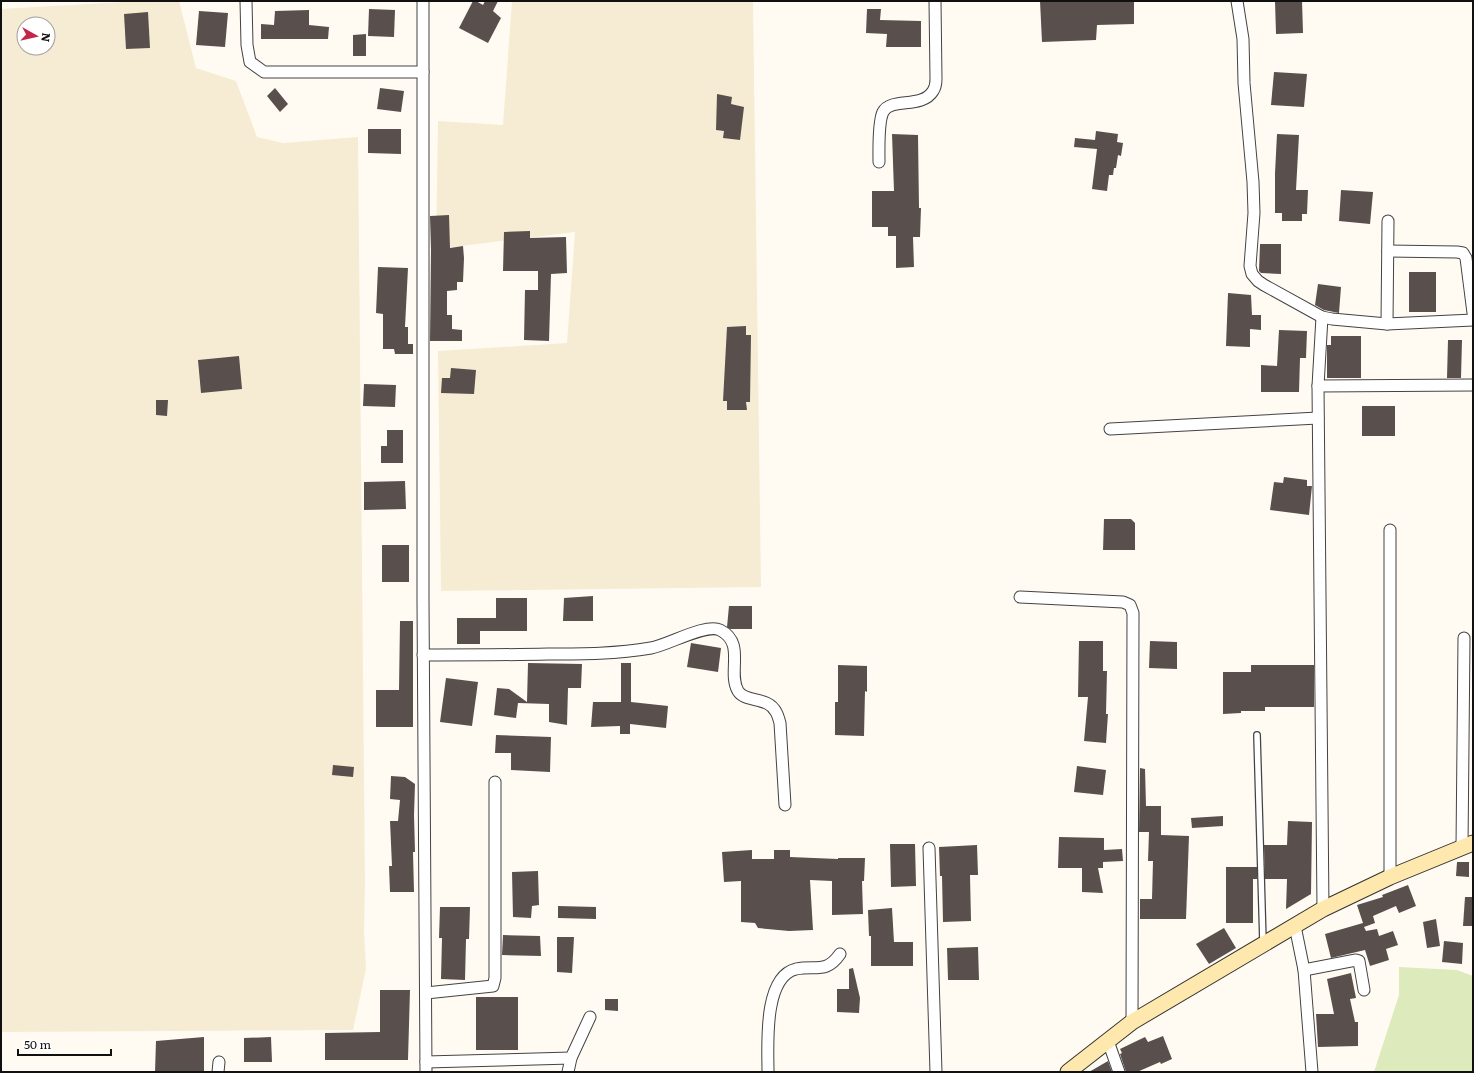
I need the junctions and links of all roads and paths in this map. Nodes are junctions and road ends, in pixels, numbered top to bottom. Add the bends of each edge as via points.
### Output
1 (246, 1) edge
2 (423, 1) edge
3 (935, 1) edge
4 (1236, 1) edge
5 (423, 72) junction
6 (879, 162) dead end
7 (1388, 221) dead end
8 (1388, 251) junction
9 (1473, 313) edge
10 (1322, 317) junction
11 (1473, 320) edge
12 (1386, 324) junction
13 (1473, 385) edge
14 (1318, 386) junction
15 (1318, 418) junction
16 (1110, 429) dead end
17 (1390, 530) dead end
18 (1020, 597) dead end
19 (1464, 638) dead end
20 (423, 655) junction
21 (1257, 735) dead end
22 (495, 782) dead end
23 (785, 805) dead end
24 (1467, 846) edge
25 (929, 848) dead end
26 (1390, 877) junction
27 (1323, 908) junction
28 (1295, 926) junction
29 (1263, 943) junction
30 (840, 954) dead end
31 (1304, 970) junction
32 (1364, 990) dead end
33 (426, 993) junction
34 (590, 1017) dead end
35 (1132, 1022) junction
36 (1108, 1041) junction
37 (571, 1058) junction
38 (426, 1067) edge
39 (568, 1072) edge
40 (768, 1072) edge
41 (936, 1072) edge
42 (1069, 1072) edge
43 (1119, 1072) edge
44 (1312, 1072) edge

1 - 5 street via 250,62 264,72
2 - 5 street
3 - 6 street via 934,91 926,100 890,106 884,110 881,118
4 - 10 street via 1243,39 1244,83 1253,182 1254,213 1250,266 1252,274 1264,285
5 - 20 street
7 - 8 street
8 - 9 street via 1463,253 1466,258
8 - 12 street
10 - 12 street
10 - 14 street
11 - 12 street
13 - 14 street
14 - 15 street
15 - 16 street
15 - 27 street
17 - 26 street
18 - 35 street via 1122,602 1130,605
19 - 24 street
20 - 23 street via 593,654 651,648 705,629 719,629 729,636 734,646 735,683 738,691 746,697 765,702 776,711 780,724
20 - 33 street
21 - 29 lane
22 - 33 street via 493,986
24 - 26 street
25 - 41 street
26 - 27 street
27 - 28 street
28 - 29 street
28 - 31 street
29 - 35 street
30 - 40 street via 828,966 797,969 781,978 772,1001 768,1025
31 - 32 street via 1356,960 1359,961
31 - 44 street
33 - 38 street
34 - 37 street
35 - 36 street
36 - 42 street
36 - 43 street
37 - 38 street
37 - 39 street

